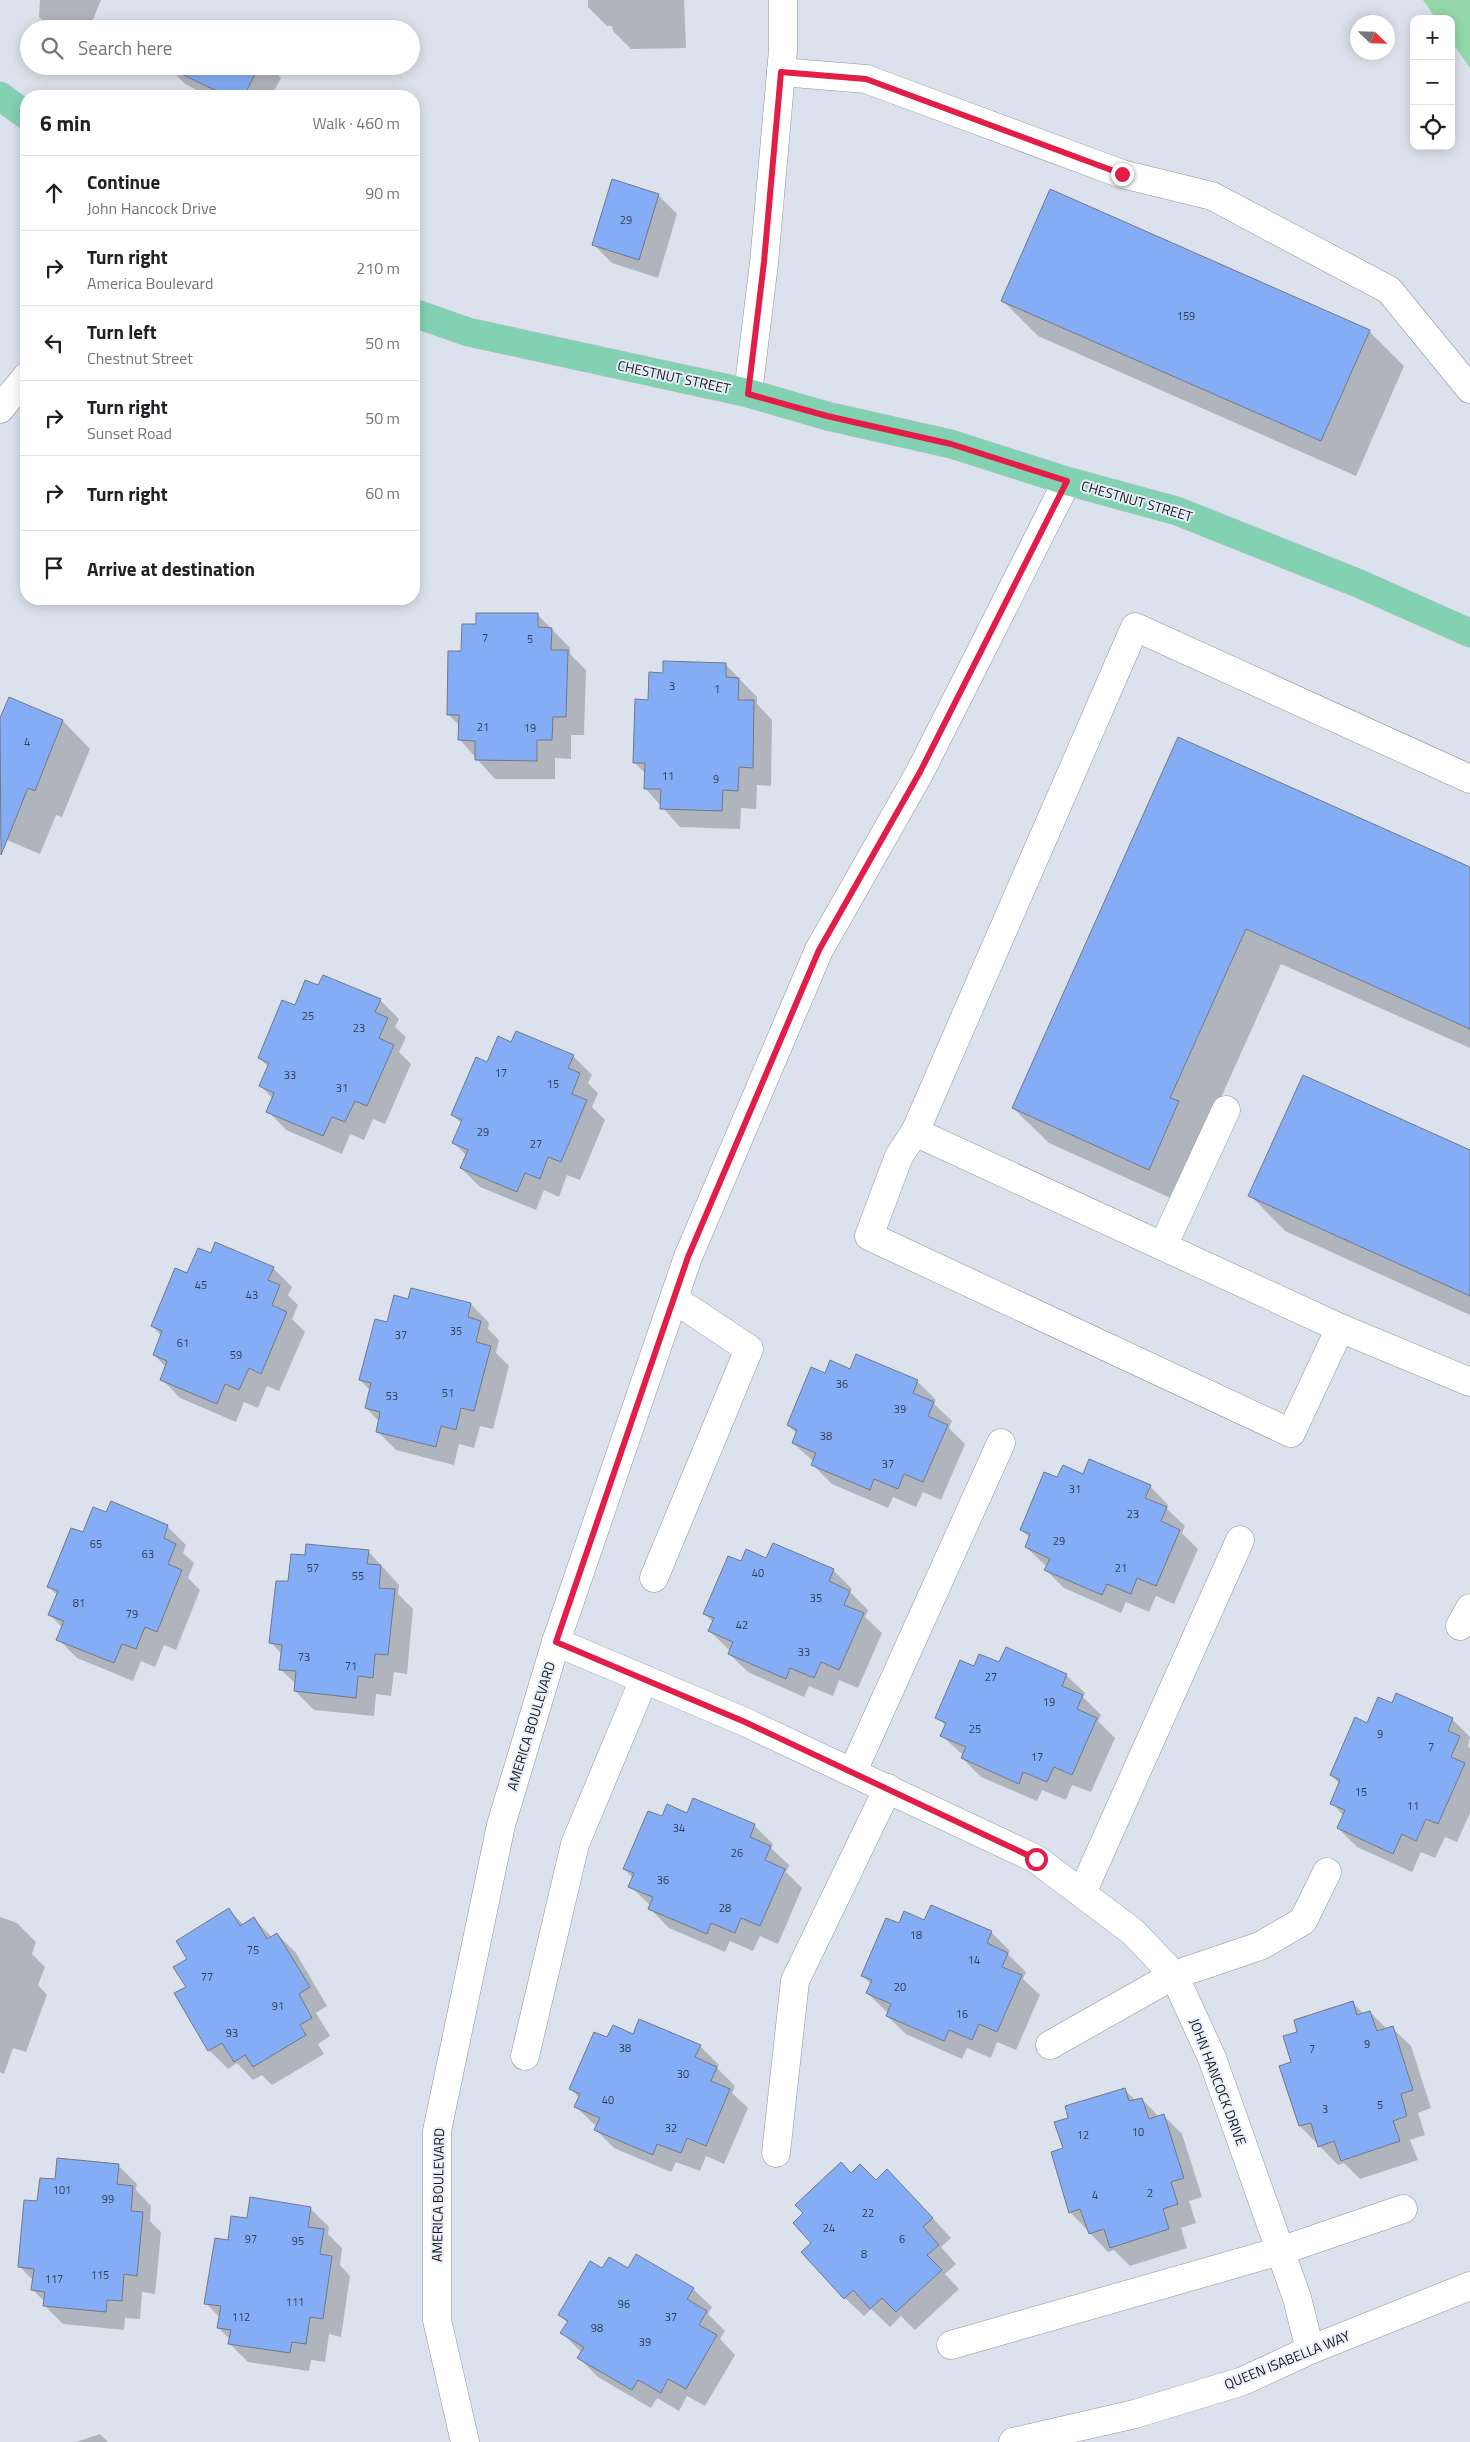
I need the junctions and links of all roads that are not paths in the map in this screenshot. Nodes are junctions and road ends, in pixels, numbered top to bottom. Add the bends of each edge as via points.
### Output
1 (783, 0) edge
2 (781, 72) junction
3 (0, 96) edge
4 (20, 111) edge
5 (420, 316) edge
6 (20, 384) edge
7 (1470, 389) edge
8 (748, 394) junction
9 (0, 409) edge
10 (1067, 481) junction
11 (1470, 633) edge
12 (1470, 779) edge
13 (1226, 1110) dead end
14 (915, 1132) junction
15 (1163, 1246) junction
16 (674, 1299) junction
17 (1340, 1328) junction
18 (1470, 1382) edge
19 (1001, 1443) dead end
20 (1240, 1540) dead end
21 (654, 1578) dead end
22 (556, 1642) junction
23 (644, 1679) junction
24 (853, 1772) junction
25 (888, 1788) junction
26 (1327, 1872) dead end
27 (1082, 1893) junction
28 (1174, 1975) junction
29 (1050, 2045) dead end
30 (525, 2056) dead end
31 (776, 2153) dead end
32 (1403, 2210) dead end
33 (1280, 2251) junction
34 (1470, 2286) edge
35 (951, 2345) dead end
36 (1310, 2350) junction
37 (464, 2442) edge
38 (1013, 2442) edge

1 - 2 street
2 - 7 street via 866,79 1122,174 1212,196 1389,290
2 - 8 street
3 - 4 main road
5 - 8 main road, CHESTNUT STREET via 468,332
6 - 9 street
8 - 10 main road, CHESTNUT STREET via 951,444
10 - 11 main road, CHESTNUT STREET via 1177,511 1360,584
10 - 16 street, AMERICA BOULEVARD via 920,772 819,950 688,1257
12 - 14 street via 1135,627
13 - 15 street
14 - 15 street
14 - 17 street via 898,1156 869,1236 1291,1434
15 - 17 street
16 - 21 street via 749,1349
16 - 22 street, AMERICA BOULEVARD
17 - 18 street
19 - 24 street
20 - 27 street
22 - 23 street, JOHN HANCOCK DRIVE
22 - 37 street, AMERICA BOULEVARD via 501,1825 437,2131 438,2320
23 - 24 street, JOHN HANCOCK DRIVE
23 - 30 street via 575,1844
24 - 25 street, JOHN HANCOCK DRIVE
25 - 27 street, JOHN HANCOCK DRIVE via 1036,1859
25 - 31 street via 795,1981
26 - 28 street via 1303,1921 1260,1946
27 - 28 street, JOHN HANCOCK DRIVE via 1133,1932
28 - 29 street
28 - 33 street, JOHN HANCOCK DRIVE via 1212,2058
32 - 33 street
33 - 35 street
33 - 36 street, JOHN HANCOCK DRIVE via 1297,2298
34 - 36 street, QUEEN ISABELLA WAY
36 - 38 street, QUEEN ISABELLA WAY via 1243,2381 1135,2414

